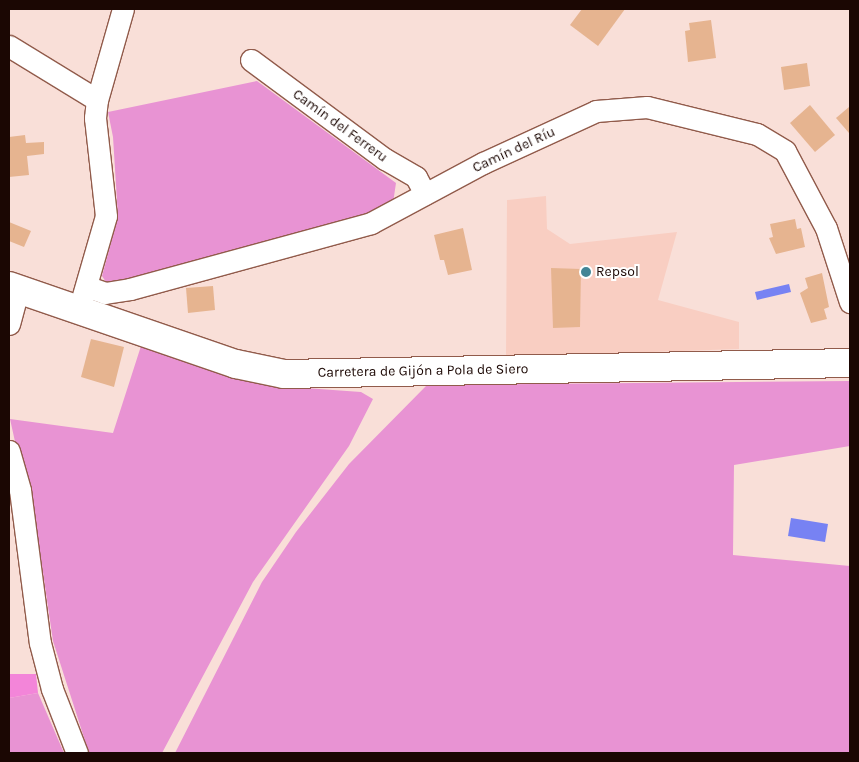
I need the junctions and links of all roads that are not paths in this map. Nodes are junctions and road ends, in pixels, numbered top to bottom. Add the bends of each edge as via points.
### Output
1 (123, 9) edge
2 (9, 46) edge
3 (251, 60) dead end
4 (97, 100) junction
5 (425, 194) junction
6 (13, 288) edge
7 (83, 298) junction
8 (850, 302) edge
9 (9, 324) edge
10 (850, 363) edge
11 (9, 451) edge
12 (77, 753) edge

1 - 4 street
2 - 4 street
3 - 5 street, Camín del Ferreru via 385,159 416,177
4 - 7 street via 95,118 106,216
5 - 7 street, Camín del Ríu via 371,223 329,236 130,289
5 - 8 street, Camín del Ríu via 596,111 646,107 721,123 756,134 785,151 826,228
6 - 7 street, Carretera de Gijón a Pola de Siero
6 - 9 street
7 - 10 street, Carretera de Gijón a Pola de Siero via 236,364 284,374
11 - 12 street via 20,490 40,643 52,689

